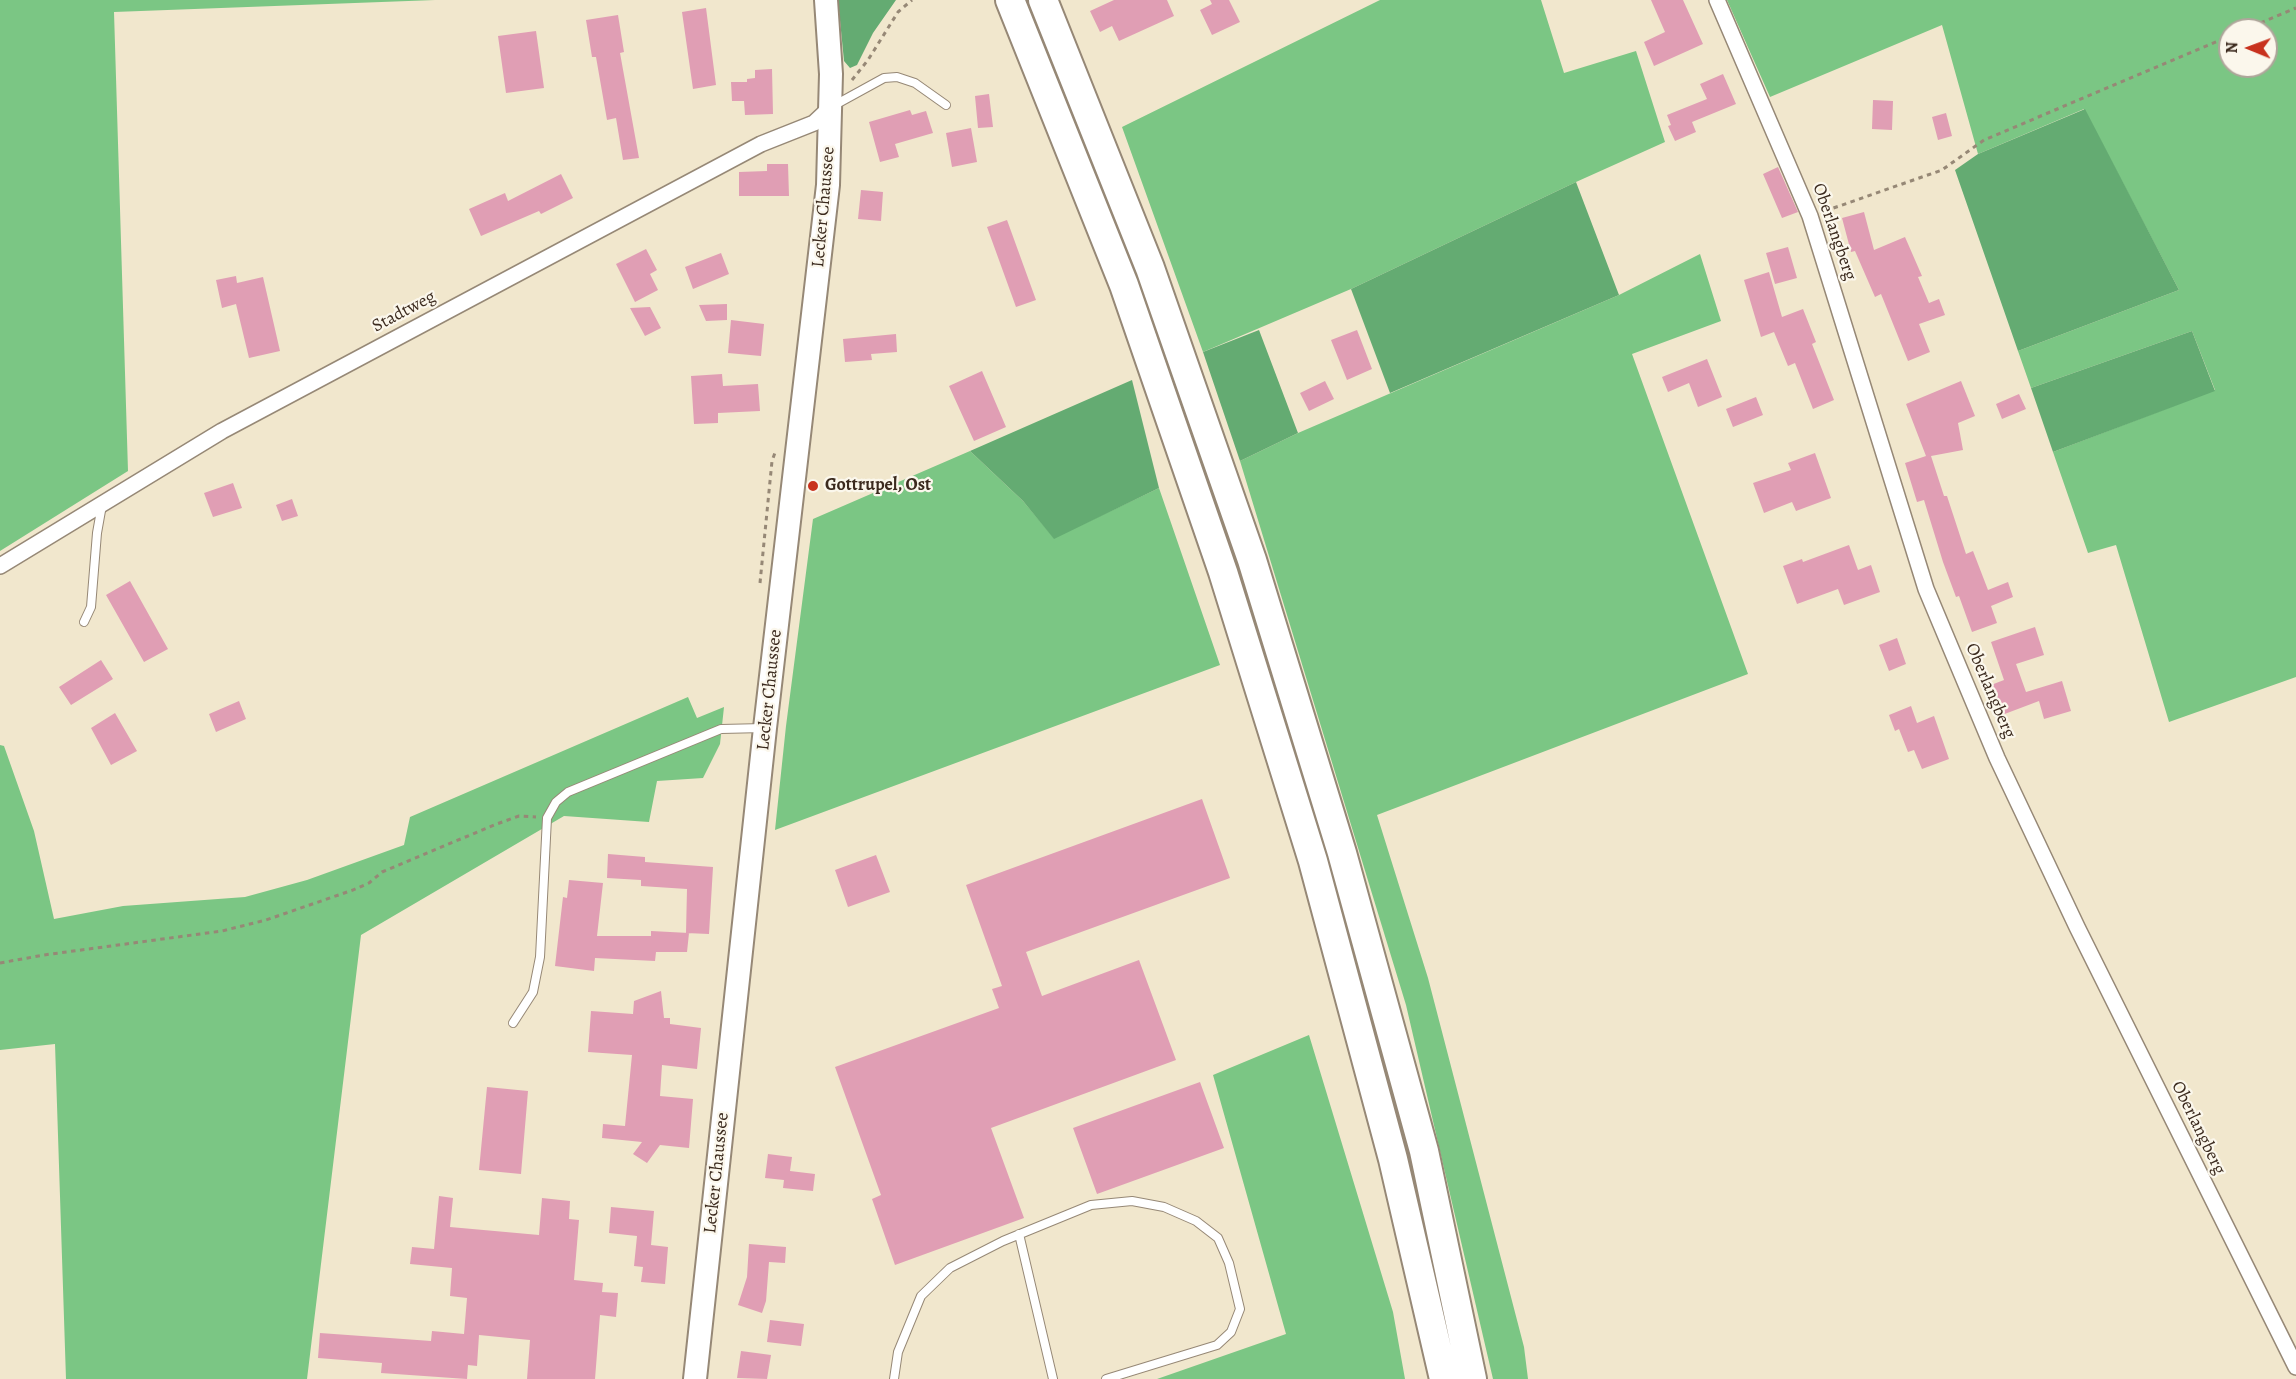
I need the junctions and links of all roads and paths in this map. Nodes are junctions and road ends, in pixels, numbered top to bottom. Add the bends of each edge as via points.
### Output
1 (825, 0) edge
2 (912, 0) edge
3 (1010, 0) edge
4 (1043, 0) edge
5 (1717, 0) edge
6 (2296, 8) edge
7 (2272, 18) edge
8 (2218, 41) edge
9 (946, 105) dead end
10 (832, 106) junction
11 (1810, 216) junction
12 (102, 504) junction
13 (0, 566) edge
14 (84, 622) dead end
15 (765, 728) junction
16 (547, 818) junction
17 (0, 963) edge
18 (513, 1023) dead end
19 (1019, 1234) junction
20 (2296, 1367) edge
21 (695, 1379) edge
22 (894, 1379) edge
23 (1053, 1379) edge
24 (1106, 1379) edge
25 (1444, 1379) edge
26 (1472, 1379) edge

1 - 10 street, Lecker Chaussee
2 - 10 path via 898,12 868,60
3 - 25 highway via 1124,285 1223,572 1313,861 1393,1159
4 - 26 highway via 1150,268 1252,560 1342,853 1424,1151
5 - 11 street, Oberlangberg
6 - 7 path
8 - 11 path via 1984,140 1942,170
9 - 10 lane via 915,83 897,77 885,78
10 - 12 street, Stadtweg via 814,123 761,144 232,426
10 - 15 street, Lecker Chaussee via 828,185
11 - 20 street, Oberlangberg via 1926,589 1992,748
12 - 13 street, Stadtweg
12 - 14 lane via 91,607
15 - 16 lane via 721,729 669,750 568,792 556,802
15 - 21 street, Lecker Chaussee
16 - 17 path via 519,816 382,872 353,890 222,932
16 - 18 lane via 540,957 533,992
19 - 22 lane via 950,1268 921,1296 898,1352
19 - 23 lane
19 - 24 lane via 1091,1205 1132,1201 1164,1207 1197,1221 1218,1238 1229,1263 1240,1309 1231,1332 1217,1345

